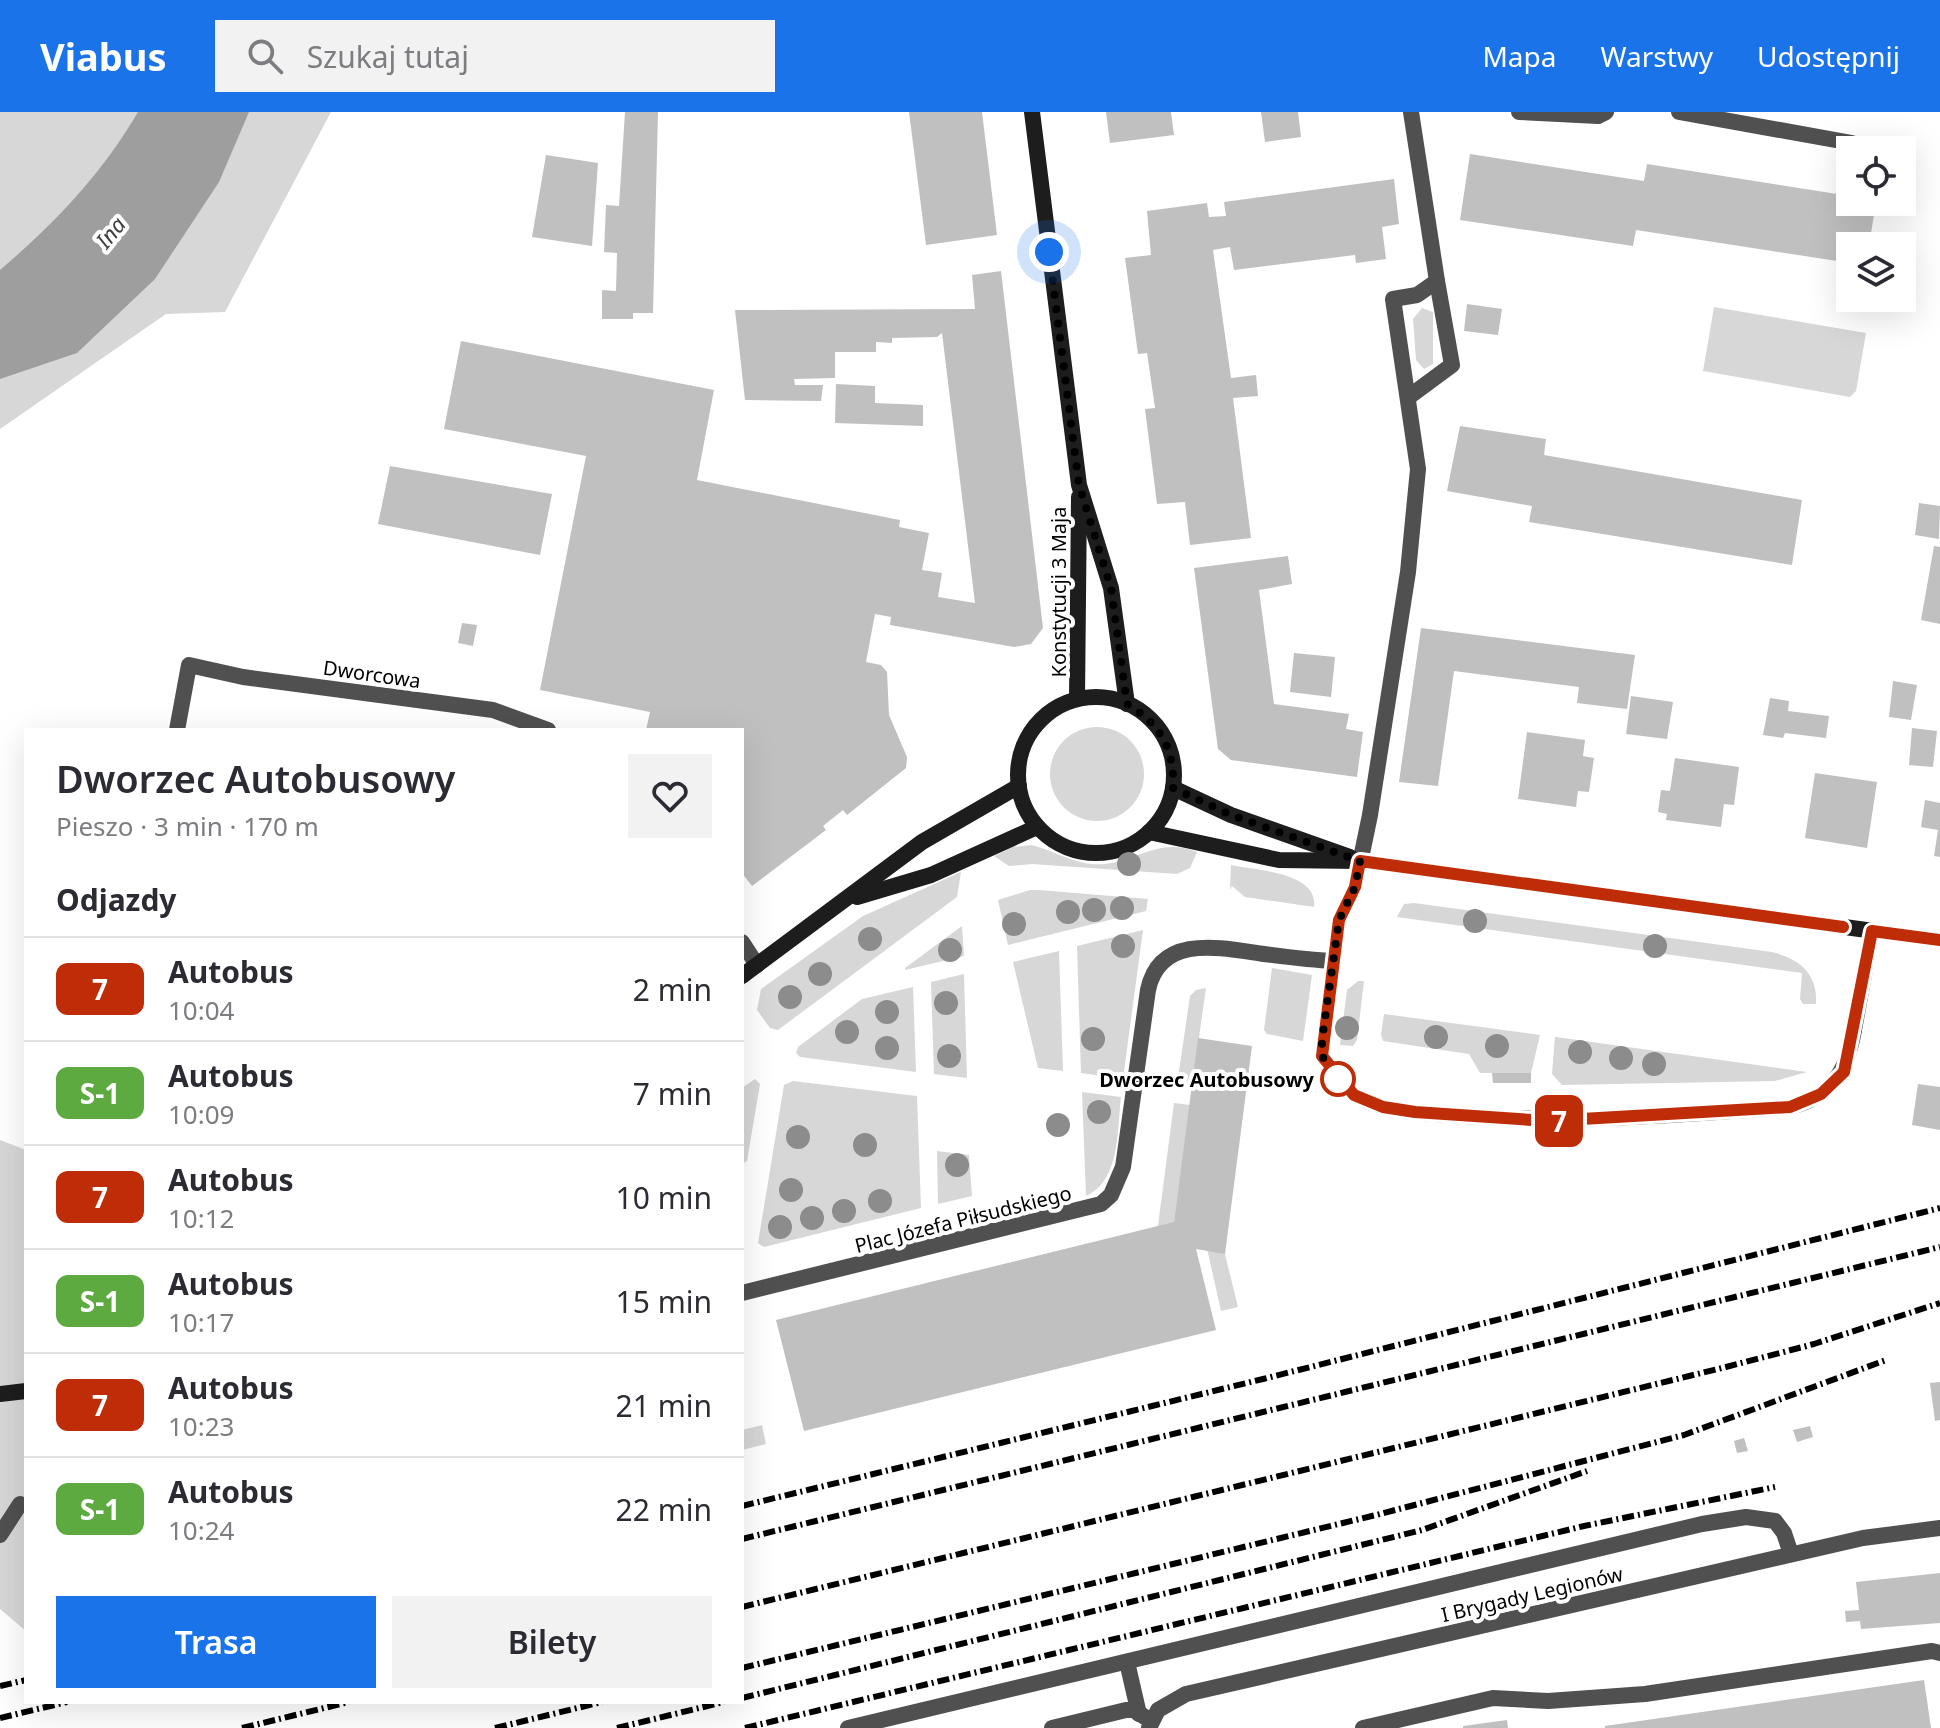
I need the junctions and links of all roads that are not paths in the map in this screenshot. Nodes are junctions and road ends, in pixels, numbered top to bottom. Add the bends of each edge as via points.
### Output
1 (1032, 112) edge
2 (1411, 112) edge
3 (1519, 112) edge
4 (1606, 112) edge
5 (1679, 112) edge
6 (1836, 140) edge
7 (1437, 281) junction
8 (1410, 396) junction
9 (1079, 485) junction
10 (1077, 699) junction
11 (1127, 704) junction
12 (177, 728) edge
13 (542, 728) edge
14 (1019, 786) junction
15 (1173, 788) junction
16 (1037, 827) junction
17 (1149, 832) junction
18 (1360, 861) junction
19 (844, 901) junction
20 (1872, 931) junction
21 (1940, 940) edge
22 (744, 945) edge
23 (1333, 961) junction
24 (757, 965) junction
25 (744, 975) edge
26 (744, 1293) edge
27 (24, 1391) edge
28 (0, 1394) edge
29 (23, 1501) edge
30 (0, 1513) edge
31 (1940, 1528) edge
32 (0, 1535) edge
33 (1791, 1554) junction
34 (1940, 1653) edge
35 (1127, 1662) junction
36 (1146, 1721) edge
37 (848, 1728) edge
38 (1052, 1728) edge
39 (1363, 1728) edge

1 - 9 street, Konstytucji 3 Maja
2 - 7 street
3 - 4 street
5 - 6 street
7 - 8 street via 1452,365
7 - 8 street via 1417,295 1393,299
8 - 18 street via 1418,469 1408,572
9 - 10 street, Konstytucji 3 Maja
9 - 11 street, Konstytucji 3 Maja via 1111,588
10 - 11 street
10 - 14 street via 1043,717 1031,731 1018,765
11 - 15 street via 1155,723 1165,738
12 - 13 street, Dworcowa via 189,665 493,710
14 - 16 street
14 - 19 street via 922,842
15 - 17 street via 1165,812
15 - 18 street via 1231,815
16 - 17 street via 1062,846 1092,853 1123,849
16 - 19 street via 931,875
17 - 18 street via 1279,860
18 - 20 street
18 - 23 street via 1355,887 1339,920
19 - 24 street
20 - 21 street
20 - 23 street via 1854,1030 1839,1078 1821,1094 1790,1107 1547,1121 1415,1112 1354,1095 1322,1056
22 - 24 street
23 - 26 street, Plac Józefa Piłsudskiego via 1207,946 1174,953 1157,967 1148,990 1123,1167 1116,1187 1101,1204
24 - 25 street
27 - 28 street
29 - 30 street
29 - 32 street
31 - 33 street, I Brygady Legionów
33 - 35 street via 1775,1521 1746,1517
33 - 36 street, I Brygady Legionów via 1186,1694
34 - 39 street via 1645,1694 1548,1701 1493,1698
35 - 36 street
35 - 37 street
36 - 38 street via 1126,1710

